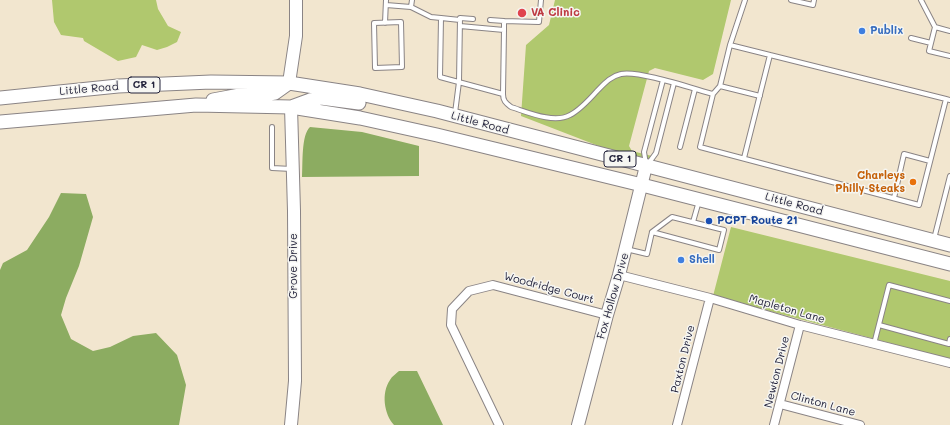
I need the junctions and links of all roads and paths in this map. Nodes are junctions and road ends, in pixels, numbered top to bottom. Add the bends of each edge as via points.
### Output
1 (296, 0) edge
2 (412, 0) edge
3 (540, 0) edge
4 (745, 0) edge
5 (791, 0) edge
6 (814, 0) edge
7 (922, 0) edge
8 (386, 2) edge
9 (411, 7) junction
10 (441, 18) junction
11 (460, 19) junction
12 (473, 19) dead end
13 (490, 20) dead end
14 (504, 21) junction
15 (385, 23) junction
16 (460, 26) junction
17 (935, 27) junction
18 (504, 30) junction
19 (950, 31) edge
20 (911, 38) dead end
21 (931, 43) junction
22 (730, 45) junction
23 (770, 54) junction
24 (950, 56) edge
25 (663, 80) junction
26 (459, 82) junction
27 (289, 83) junction
28 (674, 83) junction
29 (720, 86) junction
30 (695, 89) junction
31 (503, 94) junction
32 (713, 94) junction
33 (760, 96) junction
34 (0, 98) edge
35 (948, 100) edge
36 (399, 103) junction
37 (196, 104) junction
38 (291, 108) junction
39 (454, 116) junction
40 (0, 122) edge
41 (272, 127) dead end
42 (680, 147) dead end
43 (744, 158) junction
44 (930, 161) junction
45 (646, 166) junction
46 (293, 169) junction
47 (950, 176) edge
48 (642, 185) junction
49 (945, 197) junction
50 (894, 198) junction
51 (950, 198) edge
52 (699, 200) junction
53 (694, 222) junction
54 (652, 232) junction
55 (933, 241) junction
56 (950, 245) edge
57 (626, 249) junction
58 (950, 264) edge
59 (619, 275) junction
60 (710, 298) junction
61 (950, 301) edge
62 (607, 315) junction
63 (800, 325) junction
64 (879, 326) junction
65 (950, 339) edge
66 (874, 344) junction
67 (950, 363) edge
68 (780, 404) junction
69 (291, 425) edge
70 (499, 425) edge
71 (578, 425) edge
72 (678, 425) edge
73 (774, 425) edge
74 (860, 425) edge

1 - 27 street via 296,36
2 - 9 lane
3 - 14 lane via 539,22
4 - 22 lane
5 - 6 lane via 813,5
7 - 17 lane
8 - 9 lane
8 - 15 lane
9 - 10 lane via 431,17
10 - 11 lane
10 - 26 lane via 440,77
11 - 12 lane
11 - 16 lane
13 - 14 lane
14 - 18 lane
15 - 15 lane via 374,23 375,68 402,67 401,22
16 - 18 lane
16 - 26 lane
17 - 19 lane
17 - 21 lane
18 - 31 lane
20 - 21 lane
21 - 24 lane via 929,51
22 - 23 lane
22 - 29 lane
23 - 33 lane
23 - 35 lane
25 - 28 lane
25 - 31 lane via 635,73 615,76 577,111 569,116 554,119 511,107 506,104
25 - 45 lane via 644,152
26 - 31 lane
26 - 39 lane
27 - 34 main road, Little Road / CR 1 via 211,82 118,86
27 - 36 main road, Little Road / CR 1
27 - 37 main road via 275,93 240,95
28 - 30 lane
28 - 45 lane via 656,153
29 - 32 lane
29 - 33 lane
30 - 32 lane
30 - 42 lane
32 - 43 lane via 700,147
33 - 43 lane
35 - 44 lane
36 - 38 main road via 381,105 321,98
36 - 39 main road, Little Road / CR 1
37 - 38 main road, Little Road / CR 1
37 - 40 main road, Little Road / CR 1
38 - 46 street, Grove Drive
38 - 48 main road, Little Road / CR 1 via 360,118
39 - 45 main road, Little Road / CR 1
41 - 46 lane via 272,168
43 - 50 lane
44 - 50 lane via 919,205
44 - 50 lane via 904,154
45 - 48 street, Fox Hollow Drive
45 - 55 main road, Little Road / CR 1
46 - 69 street, Grove Drive via 295,381
47 - 49 lane
48 - 52 main road, Little Road / CR 1
48 - 57 street, Fox Hollow Drive
49 - 51 lane
49 - 55 lane
52 - 53 lane
52 - 58 main road, Little Road / CR 1
53 - 54 lane via 672,217
53 - 54 lane via 724,230 719,250
54 - 57 lane via 647,254
55 - 56 main road, Little Road / CR 1
57 - 59 street, Fox Hollow Drive
59 - 60 street, Mapleton Lane
59 - 62 street, Fox Hollow Drive
60 - 63 street, Mapleton Lane
60 - 72 street, Paxton Drive
61 - 64 lane via 889,285
62 - 70 street, Woodridge Court via 493,284 469,291 452,309 451,325
62 - 71 street, Fox Hollow Drive
63 - 66 street, Mapleton Lane
63 - 68 street, Newton Drive
64 - 65 lane via 949,344
64 - 66 lane
66 - 67 street, Mapleton Lane
68 - 73 street, Newton Drive
68 - 74 street, Clinton Lane

